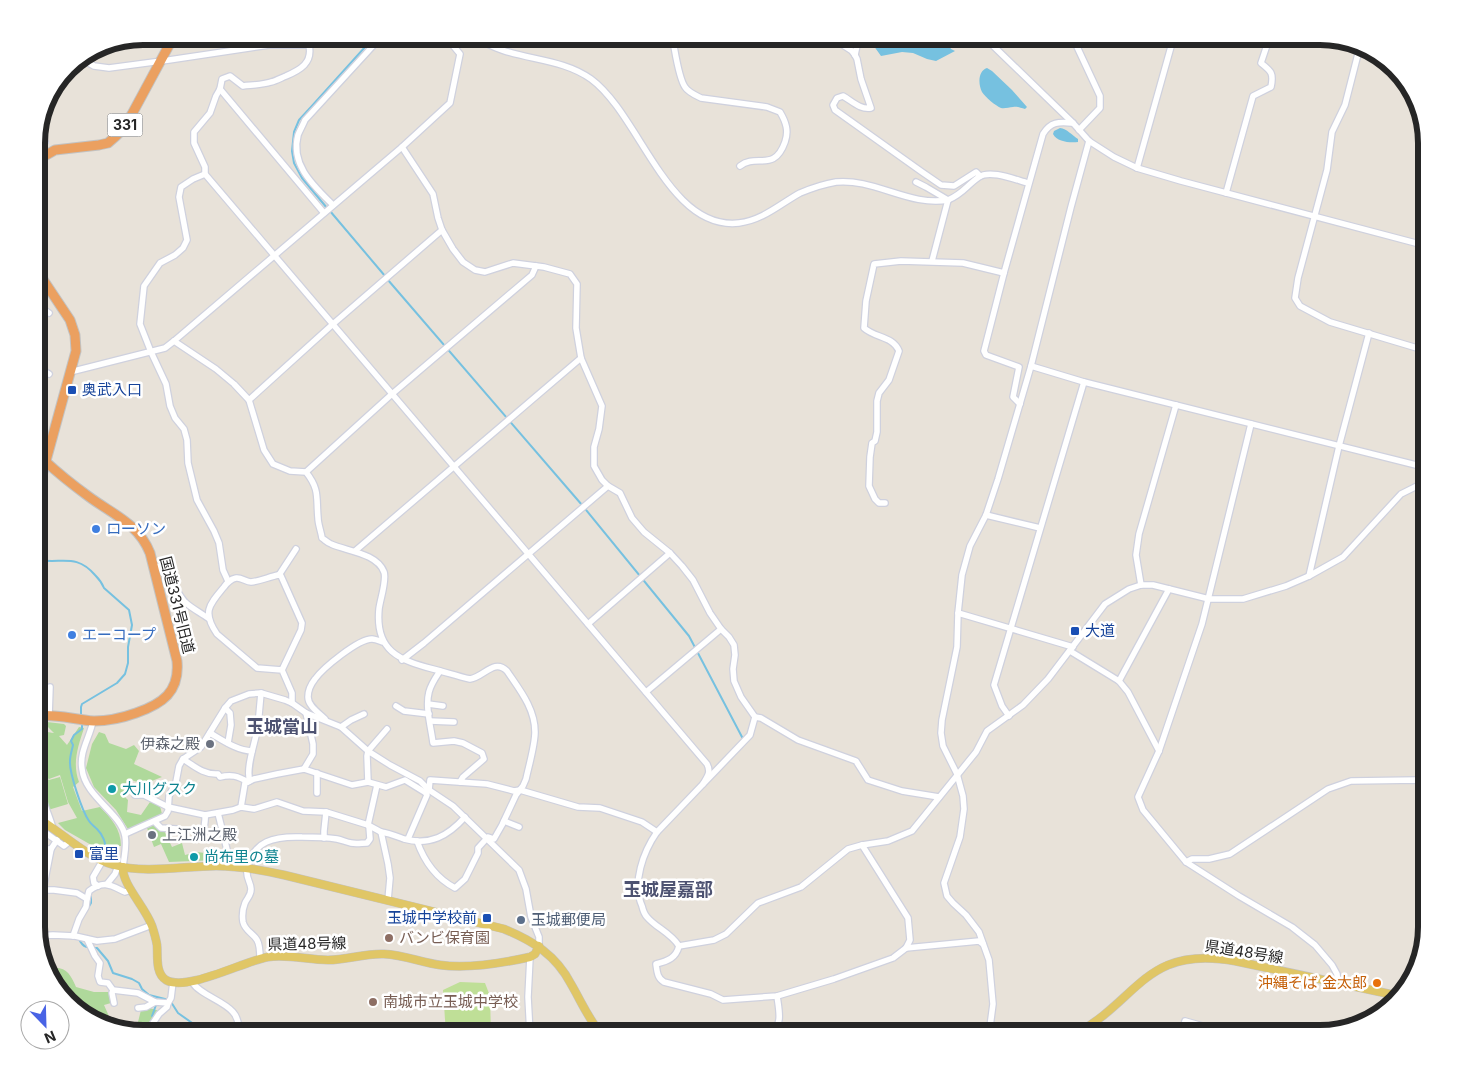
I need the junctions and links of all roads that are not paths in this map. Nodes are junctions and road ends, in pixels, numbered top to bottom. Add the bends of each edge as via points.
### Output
1 (170, 45) edge
2 (309, 45) joint
3 (374, 45) edge
4 (452, 45) edge
5 (488, 45) edge
6 (674, 45) edge
7 (843, 45) edge
8 (857, 45) edge
9 (992, 45) edge
10 (1076, 45) edge
11 (1171, 45) edge
12 (1267, 45) edge
13 (1358, 53) edge
14 (855, 55) junction
15 (87, 62) edge
16 (161, 62) junction
17 (220, 89) junction
18 (1073, 123) junction
19 (1079, 130) junction
20 (1089, 142) junction
21 (402, 147) junction
22 (45, 156) edge
23 (740, 166) dead end
24 (1137, 168) junction
25 (205, 174) junction
26 (980, 176) junction
27 (916, 182) dead end
28 (1028, 183) junction
29 (1226, 193) junction
30 (948, 200) junction
31 (332, 206) junction
32 (324, 212) junction
33 (1314, 216) junction
34 (442, 230) junction
35 (1418, 244) edge
36 (274, 255) junction
37 (932, 261) junction
38 (536, 266) junction
39 (1004, 273) junction
40 (45, 283) edge
41 (45, 311) edge
42 (49, 313) dead end
43 (333, 324) junction
44 (1369, 333) junction
45 (174, 342) junction
46 (1418, 348) edge
47 (151, 352) junction
48 (581, 358) junction
49 (1031, 366) junction
50 (45, 372) edge
51 (70, 372) junction
52 (49, 374) dead end
53 (1084, 382) junction
54 (392, 394) junction
55 (249, 400) junction
56 (1020, 404) junction
57 (1176, 405) junction
58 (1251, 424) junction
59 (1339, 446) junction
60 (45, 461) joint
61 (454, 466) junction
62 (1418, 466) edge
63 (306, 472) junction
64 (608, 486) junction
65 (1418, 486) edge
66 (885, 503) dead end
67 (986, 515) junction
68 (1040, 528) junction
69 (296, 549) dead end
70 (355, 551) junction
71 (670, 553) junction
72 (529, 554) junction
73 (154, 565) junction
74 (279, 575) junction
75 (1309, 576) junction
76 (228, 581) junction
77 (1141, 585) junction
78 (1169, 589) junction
79 (1209, 599) junction
80 (958, 613) junction
81 (208, 618) junction
82 (588, 624) junction
83 (1011, 628) junction
84 (720, 629) junction
85 (383, 642) junction
86 (1072, 649) junction
87 (402, 660) junction
88 (282, 670) junction
89 (440, 671) junction
90 (1120, 681) junction
91 (50, 687) dead end
92 (646, 692) junction
93 (261, 693) junction
94 (292, 702) junction
95 (428, 704) junction
96 (396, 706) dead end
97 (443, 706) dead end
98 (225, 708) junction
99 (306, 713) junction
100 (364, 714) dead end
101 (429, 714) junction
102 (45, 716) edge
103 (49, 716) junction
104 (1009, 716) junction
105 (755, 717) junction
106 (85, 720) junction
107 (328, 722) junction
108 (430, 722) junction
109 (454, 722) dead end
110 (341, 728) junction
111 (387, 729) dead end
112 (210, 733) junction
113 (228, 743) junction
114 (252, 751) junction
115 (368, 751) junction
116 (1159, 752) junction
117 (183, 759) junction
118 (304, 769) junction
119 (318, 773) junction
120 (957, 774) junction
121 (1418, 780) edge
122 (249, 781) junction
123 (368, 782) junction
124 (460, 782) junction
125 (703, 784) junction
126 (377, 785) junction
127 (520, 790) junction
128 (427, 792) junction
129 (317, 793) dead end
130 (135, 795) dead end
131 (939, 797) junction
132 (168, 807) junction
133 (242, 807) junction
134 (45, 809) edge
135 (326, 812) junction
136 (218, 813) junction
137 (205, 815) junction
138 (465, 817) junction
139 (504, 821) junction
140 (154, 822) junction
141 (45, 823) edge
142 (368, 826) junction
143 (519, 827) dead end
144 (53, 829) junction
145 (177, 830) dead end
146 (45, 832) edge
147 (381, 832) junction
148 (657, 832) junction
149 (125, 834) junction
150 (204, 835) dead end
151 (324, 838) junction
152 (487, 839) junction
153 (57, 840) junction
154 (70, 840) junction
155 (408, 840) junction
156 (417, 841) junction
157 (862, 845) junction
158 (45, 849) edge
159 (52, 849) junction
160 (104, 860) junction
161 (1186, 862) junction
162 (120, 866) junction
163 (231, 866) junction
164 (248, 868) junction
165 (45, 880) edge
166 (103, 885) junction
167 (45, 890) edge
168 (131, 890) junction
169 (87, 899) junction
170 (388, 900) junction
171 (152, 924) junction
172 (45, 935) edge
173 (74, 936) junction
174 (86, 940) junction
175 (983, 944) junction
176 (539, 946) junction
177 (679, 946) junction
178 (906, 948) junction
179 (530, 957) junction
180 (260, 959) junction
181 (173, 982) junction
182 (192, 982) junction
183 (1338, 984) junction
184 (113, 990) junction
185 (1391, 994) edge
186 (777, 996) junction
187 (169, 1001) junction
188 (155, 1002) junction
189 (114, 1003) dead end
190 (138, 1008) dead end
191 (151, 1025) edge
192 (239, 1025) edge
193 (530, 1025) edge
194 (595, 1025) edge
195 (778, 1025) edge
196 (990, 1025) edge
197 (1088, 1025) edge
198 (1184, 1025) edge
199 (1199, 1025) edge

1 - 16 highway, 331
2 - 16 street via 269,45
2 - 17 street via 309,59 305,66 292,73 271,83 243,86 230,76 222,79
3 - 31 street via 305,120 298,134 296,146 302,170
4 - 21 street via 460,54 450,103
5 - 30 street via 503,52 558,64 590,79 608,96 677,194 691,209 710,220 729,224 752,220 814,187 840,182 922,200
6 - 23 street via 684,86 691,93 701,98 767,107 780,112 786,123 787,138 782,153 772,160 746,162
7 - 14 street
8 - 14 street
9 - 18 street
10 - 19 street via 1100,96 1100,108
11 - 24 street
12 - 29 street via 1261,63 1273,78 1271,87 1253,96
13 - 33 street via 1345,105 1332,132 1327,170
14 - 26 street via 871,108 859,107 843,96 837,98 833,105 835,110 941,185 954,186 976,172
15 - 16 street via 109,68
16 - 22 highway, 331 via 116,136 99,145 55,150
17 - 25 street via 210,113 194,132 194,143
17 - 32 street
18 - 19 street
18 - 28 street via 1056,122 1047,128
19 - 20 street
20 - 24 street
20 - 49 street
21 - 31 street
21 - 34 street via 433,194
24 - 29 street
25 - 36 street
25 - 47 street via 181,187 187,240 183,248 160,263 144,286 140,324
26 - 28 street via 990,173
26 - 30 street via 957,197
27 - 30 street
28 - 39 street
29 - 33 street
30 - 37 street
31 - 32 street
32 - 36 street
33 - 35 street
33 - 44 street via 1295,298 1300,306 1330,322
34 - 38 street via 463,262 475,270 485,272 513,263
34 - 43 street
36 - 43 street
36 - 45 street
37 - 39 street via 963,263
37 - 66 street via 874,264 866,301 864,328 888,339 899,351 889,380 879,393 877,432 870,457 869,486 875,499
38 - 48 street via 570,274 577,284 576,328
38 - 54 street via 532,275
39 - 56 street via 984,351 986,355 1019,367 1013,397
40 - 51 highway via 75,335 76,351
41 - 42 street
43 - 54 street
43 - 55 street
44 - 46 street
44 - 59 street
45 - 47 street
45 - 55 street via 216,369
47 - 51 street
47 - 76 street via 166,384 175,418 184,429 197,500 219,543
48 - 61 street
48 - 64 street via 602,406 594,447 594,466
49 - 53 street
49 - 56 street
50 - 52 street
51 - 60 highway
53 - 57 street
53 - 68 street
54 - 61 street
54 - 63 street
55 - 63 street via 264,450 273,464
56 - 67 street
57 - 58 street
57 - 77 street via 1139,534 1136,555
58 - 59 street
58 - 79 street
59 - 62 street
59 - 75 street
60 - 73 highway, 国道331号旧道 via 82,492 133,527 147,544
61 - 70 street
61 - 72 street
63 - 70 street via 314,482 322,538 330,544
64 - 71 street via 620,493 632,518 644,532
64 - 72 street
65 - 75 street via 1401,494 1343,557
67 - 68 street
67 - 80 street via 970,546 962,575
68 - 83 street
69 - 74 street
70 - 85 street via 376,562 384,572 378,613
71 - 82 street
71 - 84 street via 693,580
72 - 82 street
72 - 87 street
73 - 81 street via 161,567 187,604
73 - 106 highway, 国道331号旧道 via 177,661 176,680 168,695 151,707 111,720
74 - 76 street via 250,582 236,578
74 - 88 street via 302,623
75 - 79 street via 1242,599
76 - 81 street via 214,598
77 - 78 street
77 - 86 street via 1105,604
78 - 79 street
78 - 90 street
79 - 116 street
80 - 83 street
80 - 120 street via 957,647 941,733 943,746
81 - 88 street via 217,634 257,668
82 - 92 street
83 - 86 street
83 - 104 street via 994,685
84 - 92 street
84 - 105 street via 734,645 734,681
85 - 87 street
85 - 107 street via 365,640 341,654 316,677 310,686 309,703
86 - 90 street
86 - 104 street via 1048,679
87 - 89 street
88 - 94 street via 292,693
89 - 95 street via 428,693
89 - 127 street via 470,679 498,665 507,671 530,708 535,732 526,779
90 - 116 street
91 - 103 street
92 - 125 street via 707,764 709,775
93 - 94 street
93 - 98 street via 241,696
93 - 114 street
94 - 99 street
95 - 97 street
95 - 101 street
96 - 101 street via 404,711
98 - 112 street
98 - 113 street via 230,712
99 - 107 street
99 - 118 street via 313,754
100 - 110 street
101 - 108 street
102 - 103 highway, 国道331号旧道
103 - 106 highway, 国道331号旧道
104 - 120 street via 987,731 976,752
105 - 125 street via 750,735
105 - 131 street via 798,740 856,761 868,780 902,791
106 - 149 street via 83,778
107 - 110 street
108 - 109 street
108 - 124 street via 433,743 454,741 482,753 484,759
110 - 115 street
111 - 115 street
112 - 113 street
112 - 117 street via 201,748
113 - 114 street
114 - 122 street
115 - 123 street
115 - 128 street via 420,781
116 - 161 street via 1138,797 1143,810
117 - 122 street via 209,774
117 - 132 street
118 - 119 street
118 - 122 street
119 - 123 street via 352,785
119 - 129 street
120 - 131 street
120 - 175 street via 963,796 963,817 960,837 944,883 947,896 973,924
121 - 161 street via 1351,781 1328,789 1230,854
122 - 133 street via 241,801
123 - 126 street
124 - 127 street
124 - 128 street via 430,780
125 - 148 street
126 - 128 street via 386,787 405,780
126 - 142 street
127 - 139 street
127 - 148 street via 578,807 600,808 642,822
128 - 138 street via 444,799
128 - 155 street
130 - 132 street via 144,795
131 - 157 street via 912,831 888,842
132 - 137 street
132 - 140 street via 165,816
133 - 135 street via 254,809 277,802 303,811
133 - 136 street
134 - 144 street
135 - 142 street
135 - 151 street
136 - 137 street
136 - 163 street
137 - 150 street
138 - 152 street
138 - 156 street via 438,838
139 - 143 street
139 - 152 street via 494,839
140 - 145 street via 161,828
140 - 149 street
141 - 144 main road
142 - 147 street
142 - 151 street via 370,839 367,844
144 - 154 main road
146 - 153 street
147 - 155 street
147 - 170 street via 389,871
148 - 177 street via 647,851 637,888 646,917 674,938
149 - 162 street via 126,844
151 - 164 street via 290,836 269,841 254,851
152 - 156 street via 478,848 465,879 455,888 430,868
152 - 176 street via 519,870
153 - 154 street via 64,846
153 - 159 street
154 - 160 main road
155 - 156 street
157 - 177 street via 848,849 801,887 758,903 726,934 714,940
157 - 178 street via 908,918 910,940
158 - 159 street
159 - 165 street
160 - 162 main road
160 - 166 street via 93,877 94,883
161 - 183 street via 1292,927 1332,965
162 - 163 main road via 147,869
162 - 166 street
162 - 168 main road
163 - 164 main road
164 - 170 main road
164 - 180 street via 251,895 245,904 243,917 247,930 257,939
166 - 168 street via 125,892
166 - 169 street via 89,891
167 - 169 street via 77,893
168 - 171 main road
169 - 173 street
170 - 176 main road via 504,929
171 - 174 street via 115,938
171 - 181 main road via 158,966 162,976
172 - 173 street
173 - 174 street
174 - 184 street via 100,963 100,982 108,983
175 - 178 street via 979,941
175 - 196 street via 989,960 993,1004
176 - 179 main road
176 - 194 main road via 564,972
177 - 186 street via 673,958 656,964 658,975 664,982 723,1000
178 - 186 street via 893,958
179 - 180 main road, 県道48号線 via 455,966 383,954 337,960 281,956
179 - 193 street
180 - 182 main road, 県道48号線
181 - 182 main road, 県道48号線
181 - 187 street
182 - 192 street via 233,1012
183 - 185 main road, 県道48号線
183 - 197 main road, 県道48号線 via 1224,959 1181,960 1149,975
184 - 188 street via 138,993
184 - 189 street
186 - 195 street
187 - 188 street
187 - 191 street via 167,1008
188 - 190 street
198 - 199 street via 1185,1021

